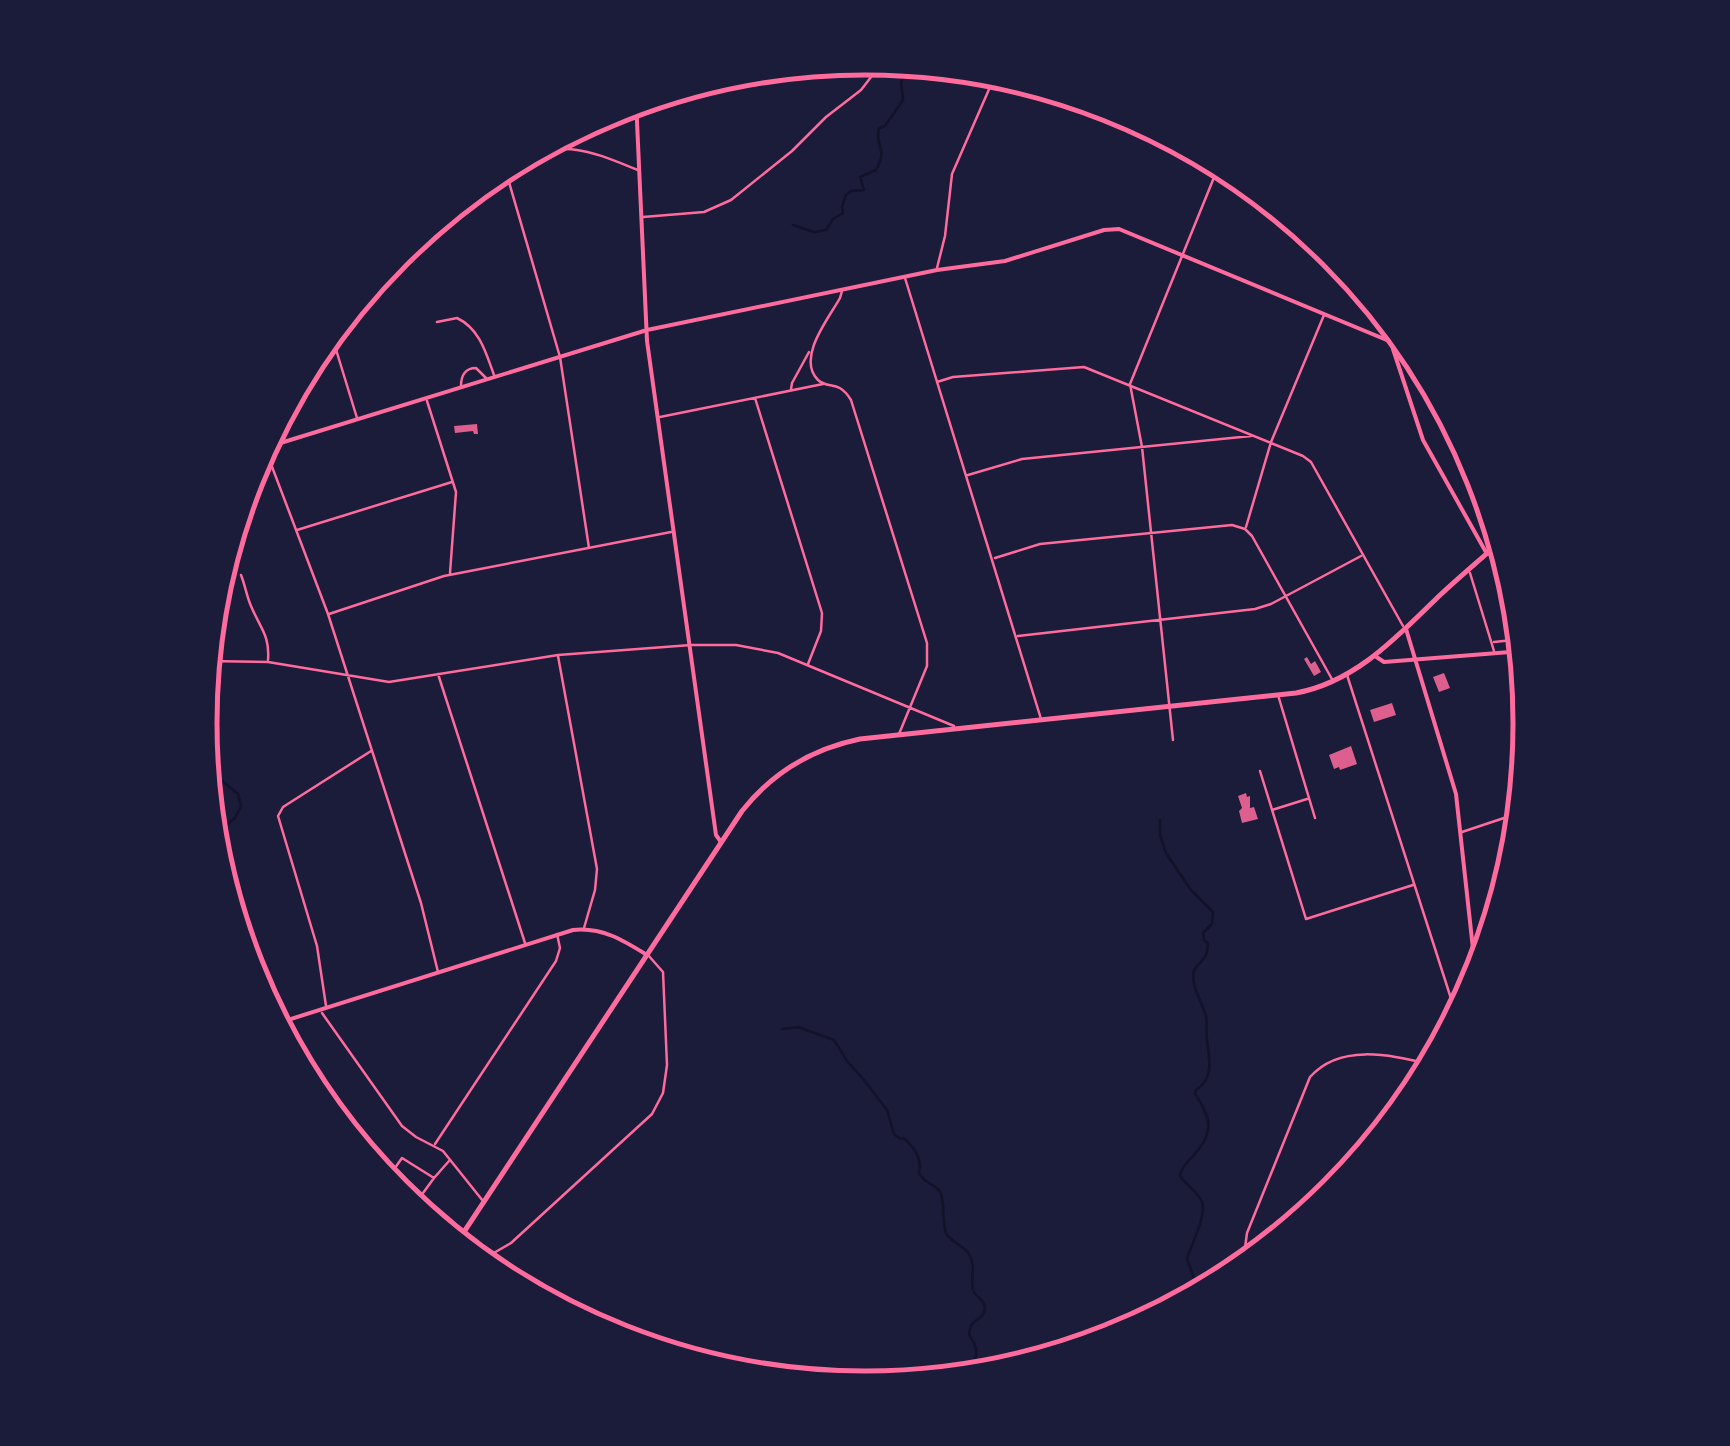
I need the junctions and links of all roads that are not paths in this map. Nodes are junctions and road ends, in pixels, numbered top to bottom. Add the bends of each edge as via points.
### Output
1 (872, 75) edge
2 (990, 87) edge
3 (637, 117) edge
4 (567, 148) edge
5 (640, 170) junction
6 (1213, 177) edge
7 (509, 182) edge
8 (642, 218) junction
9 (1182, 254) junction
10 (937, 270) junction
11 (905, 278) junction
12 (842, 291) junction
13 (1325, 314) junction
14 (437, 322) dead end
15 (647, 330) junction
16 (1386, 339) edge
17 (1393, 348) edge
18 (336, 350) edge
19 (810, 350) junction
20 (560, 357) junction
21 (495, 377) junction
22 (487, 379) junction
23 (937, 382) junction
24 (824, 384) junction
25 (1130, 384) junction
26 (462, 387) junction
27 (791, 390) junction
28 (426, 398) junction
29 (755, 398) junction
30 (658, 418) junction
31 (357, 419) junction
32 (1254, 436) junction
33 (282, 441) edge
34 (1271, 442) junction
35 (1142, 447) junction
36 (271, 465) edge
37 (966, 476) junction
38 (453, 482) junction
39 (1245, 529) junction
40 (296, 530) junction
41 (674, 532) junction
42 (1151, 534) junction
43 (589, 548) junction
44 (1490, 551) edge
45 (1363, 554) junction
46 (1486, 554) junction
47 (992, 559) junction
48 (1469, 570) junction
49 (450, 574) junction
50 (242, 575) dead end
51 (1286, 596) junction
52 (328, 614) junction
53 (1160, 620) junction
54 (1406, 629) junction
55 (1017, 636) junction
56 (1507, 640) edge
57 (1492, 642) junction
58 (691, 645) junction
59 (1494, 652) junction
60 (1509, 652) edge
61 (558, 655) junction
62 (1374, 656) junction
63 (220, 660) edge
64 (1414, 660) junction
65 (268, 662) junction
66 (808, 665) junction
67 (438, 674) junction
68 (348, 676) junction
69 (1347, 676) junction
70 (1334, 682) junction
71 (1278, 695) junction
72 (1168, 706) junction
73 (910, 708) junction
74 (1042, 720) junction
75 (960, 729) junction
76 (903, 735) junction
77 (1172, 740) dead end
78 (372, 750) junction
79 (1260, 771) dead end
80 (1308, 798) junction
81 (1272, 810) junction
82 (1506, 817) edge
83 (1315, 818) dead end
84 (1462, 832) junction
85 (721, 842) junction
86 (1413, 884) junction
87 (584, 929) junction
88 (557, 934) junction
89 (525, 944) junction
90 (1473, 947) edge
91 (647, 954) junction
92 (438, 972) junction
93 (1450, 1001) edge
94 (323, 1009) junction
95 (289, 1020) edge
96 (1417, 1062) edge
97 (434, 1145) junction
98 (450, 1160) junction
99 (395, 1168) edge
100 (434, 1178) junction
101 (422, 1195) edge
102 (484, 1202) junction
103 (464, 1232) edge
104 (1245, 1247) edge
105 (493, 1253) edge

1 - 8 street via 730,200 704,212
2 - 10 street via 952,174
3 - 5 street
4 - 5 street
5 - 8 street
6 - 9 street
7 - 20 street
8 - 15 street
9 - 10 street via 1112,229 1005,261
9 - 13 street
9 - 25 street
10 - 11 street
11 - 12 street
11 - 23 street
12 - 15 street
12 - 19 street
13 - 16 street
13 - 34 street
14 - 21 street via 457,318 473,328
15 - 20 street
15 - 30 street
17 - 46 street via 1423,440
18 - 31 street
19 - 24 street via 813,371
19 - 27 street
20 - 21 street
20 - 43 street
21 - 22 street
22 - 26 street
22 - 26 street via 473,368
23 - 25 street via 1074,366
23 - 37 street
24 - 27 street
24 - 73 street via 840,387 851,400 927,643 927,666
25 - 32 street
25 - 35 street
26 - 28 street
27 - 29 street
28 - 31 street
28 - 38 street
29 - 30 street
29 - 66 street via 822,613
30 - 41 street
31 - 33 street
32 - 34 street
32 - 35 street
34 - 39 street
34 - 45 street via 1311,462
35 - 37 street via 1022,460
35 - 42 street
36 - 40 street
37 - 47 street
38 - 40 street
38 - 49 street
39 - 42 street
39 - 51 street
40 - 52 street
41 - 43 street
41 - 58 street
42 - 47 street via 1040,544
42 - 53 street
43 - 49 street
44 - 46 main road
45 - 51 street
45 - 54 street
46 - 48 main road
47 - 55 street
48 - 54 main road
48 - 57 street
49 - 52 street
50 - 65 street via 264,628
51 - 53 street via 1256,609
51 - 70 street
52 - 68 street
53 - 55 street
53 - 72 street
54 - 62 main road
54 - 64 street
55 - 74 street
56 - 57 street
57 - 59 street
58 - 61 street
58 - 66 street via 751,646
58 - 85 street
59 - 60 street
59 - 64 street
61 - 67 street
61 - 87 street via 596,869
62 - 64 street
62 - 69 main road
63 - 65 street
64 - 84 street via 1449,766
65 - 68 street
66 - 73 street
67 - 68 street via 390,682
67 - 89 street
68 - 78 street
69 - 70 main road
69 - 86 street
70 - 71 main road
71 - 72 main road
71 - 80 street
72 - 74 main road
72 - 77 street
73 - 75 street
73 - 76 street
74 - 75 main road
75 - 76 main road
76 - 85 main road via 840,744 794,763 755,794
78 - 92 street
78 - 94 street via 278,816 317,946
79 - 81 street
80 - 81 street
80 - 83 street
81 - 86 street via 1306,918
82 - 84 street
84 - 90 street
85 - 91 main road
86 - 93 street
87 - 88 street
87 - 91 street
88 - 89 street
88 - 97 street via 556,961
89 - 92 street
91 - 102 main road
91 - 105 street via 664,972 667,1065 658,1105 542,1217
92 - 94 street
94 - 95 street
94 - 97 street via 325,1021 402,1126
96 - 104 street via 1365,1055 1318,1068
97 - 98 street
98 - 100 street
98 - 102 street
99 - 100 street via 402,1158
100 - 101 street
102 - 103 main road

